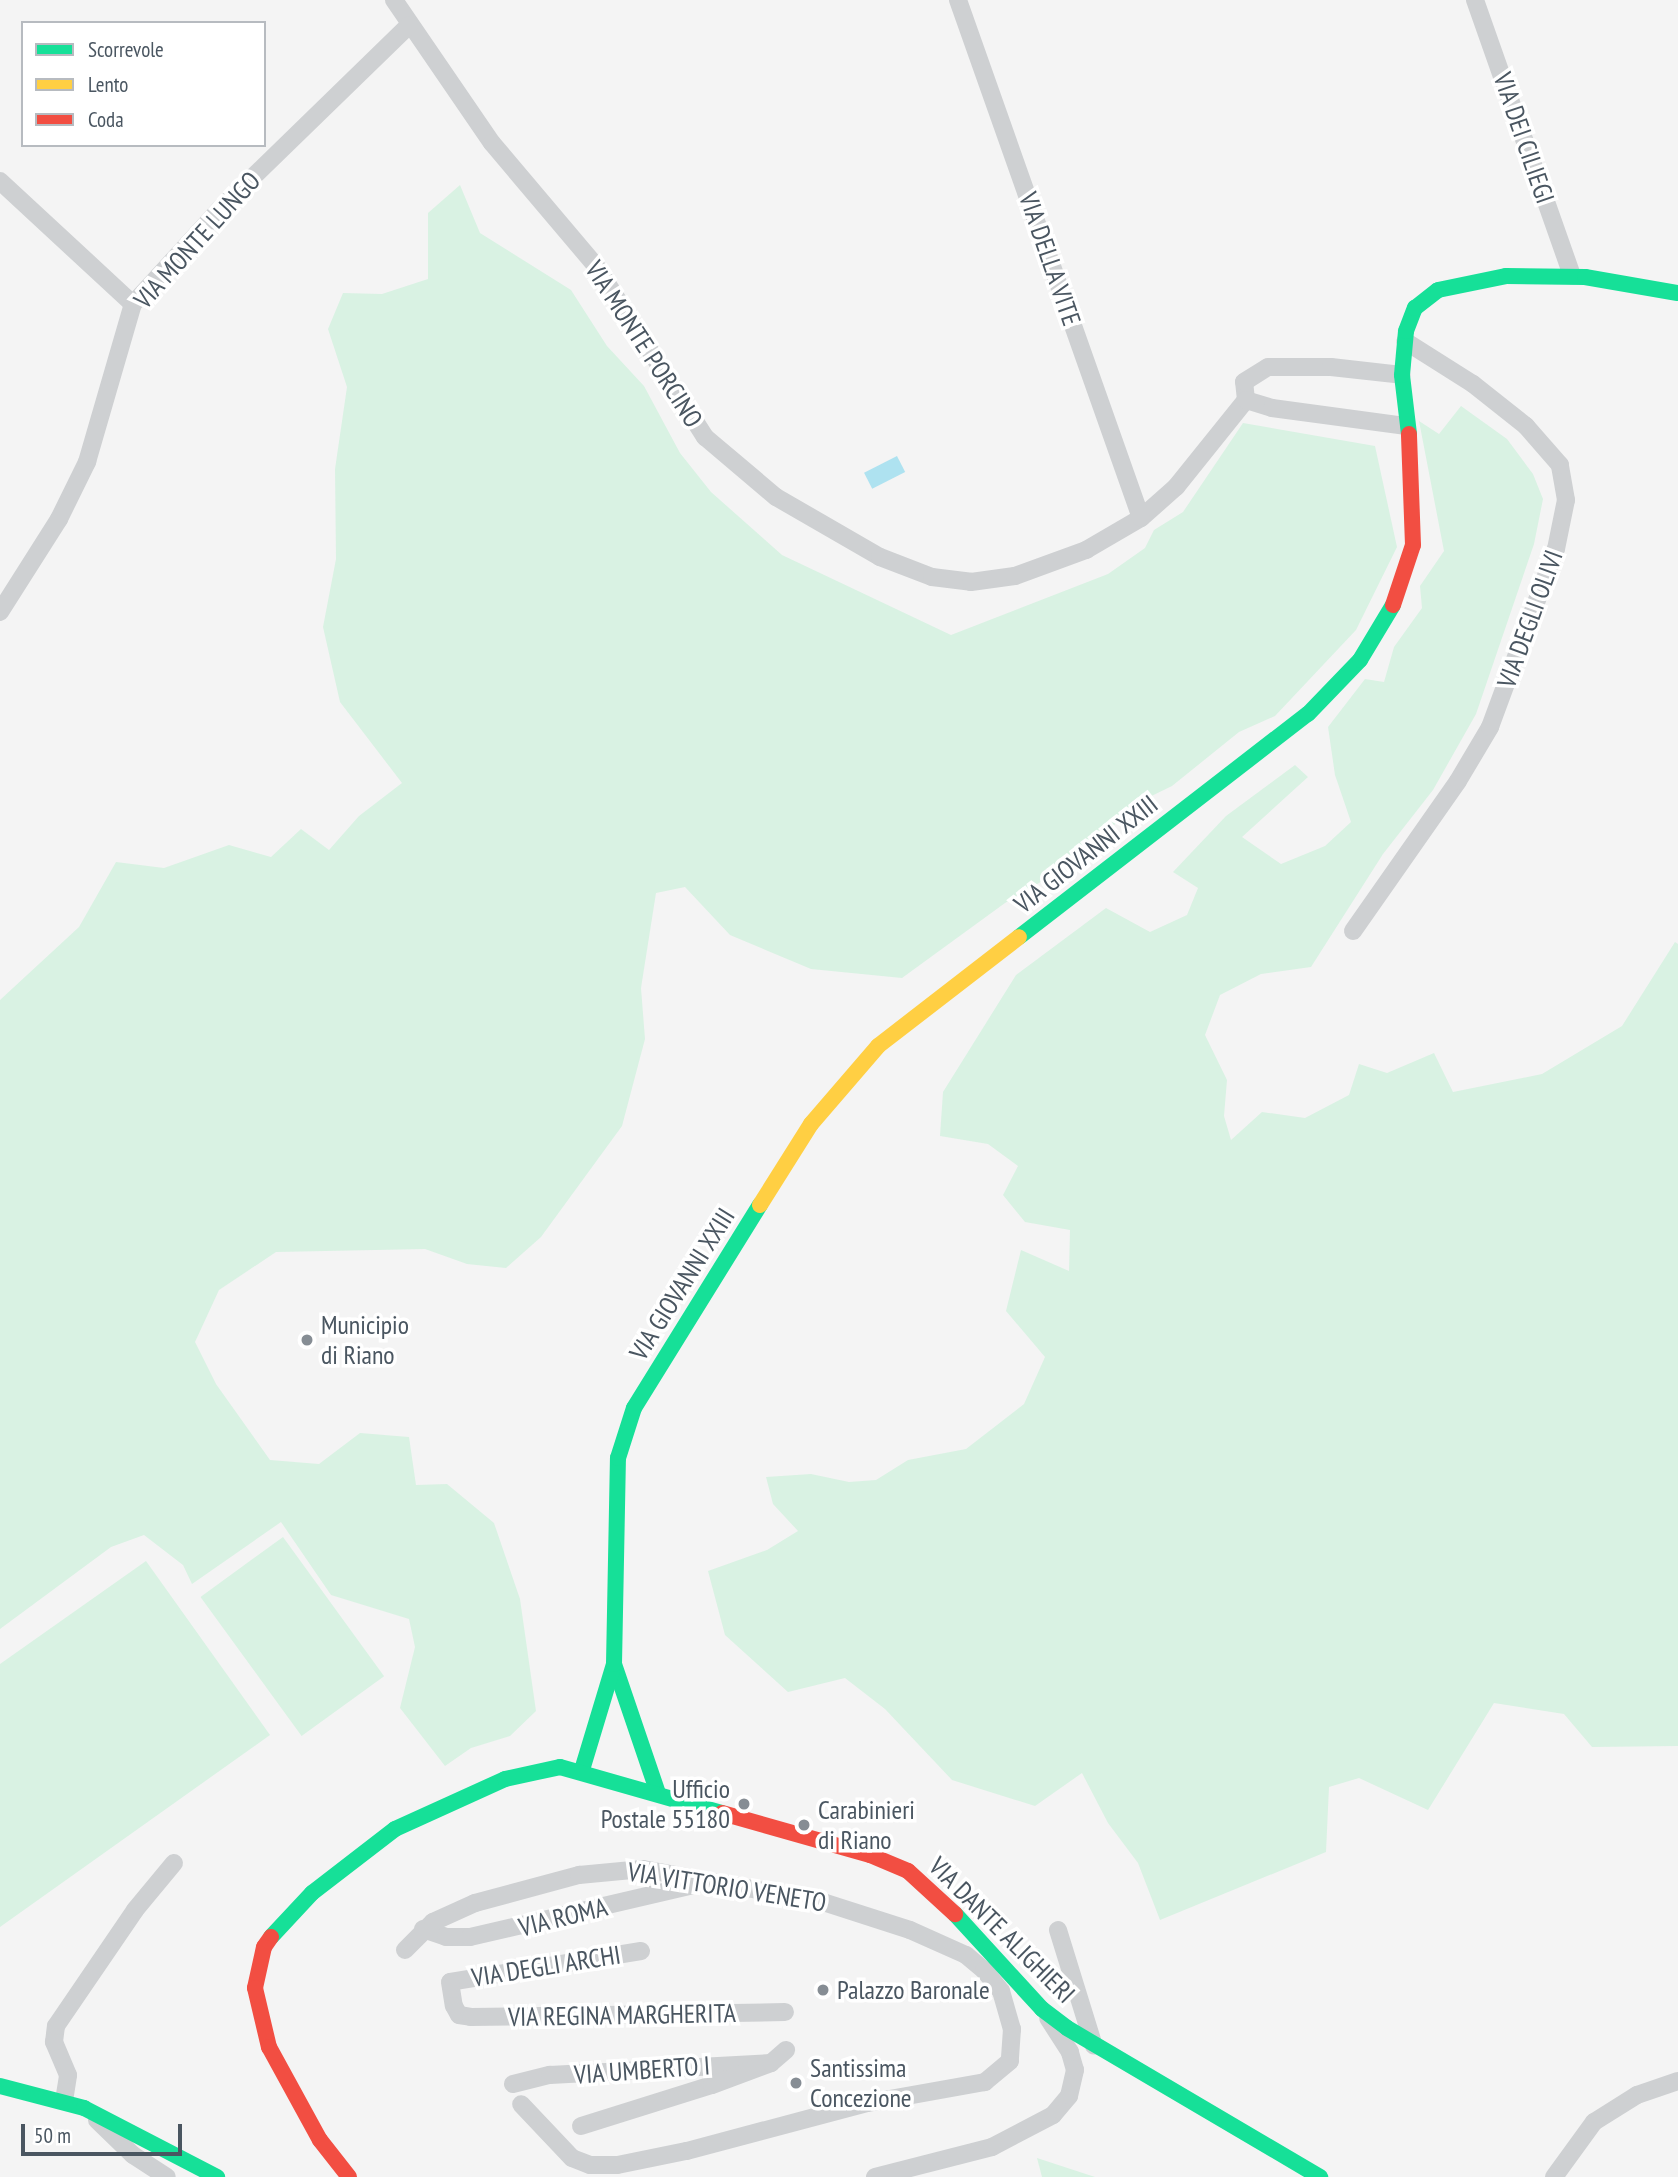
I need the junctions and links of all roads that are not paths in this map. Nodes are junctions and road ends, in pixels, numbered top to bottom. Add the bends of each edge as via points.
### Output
1 (394, 0) edge
2 (958, 0) edge
3 (1475, 0) edge
4 (409, 24) junction
5 (0, 181) edge
6 (1572, 275) junction
7 (1678, 293) edge
8 (133, 304) junction
9 (1405, 341) junction
10 (1402, 375) junction
11 (1246, 400) junction
12 (1405, 426) junction
13 (1141, 518) junction
14 (0, 612) edge
15 (1353, 931) dead end
16 (614, 1664) junction
17 (582, 1770) junction
18 (659, 1793) junction
19 (174, 1863) dead end
20 (703, 1883) junction
21 (423, 1929) junction
22 (1058, 1930) dead end
23 (405, 1950) dead end
24 (641, 1951) dead end
25 (985, 1963) junction
26 (1042, 2009) junction
27 (785, 2012) dead end
28 (459, 2015) joint
29 (1094, 2046) junction
30 (786, 2050) dead end
31 (771, 2063) junction
32 (1678, 2081) edge
33 (513, 2084) dead end
34 (0, 2086) edge
35 (64, 2101) junction
36 (520, 2104) dead end
37 (84, 2108) junction
38 (581, 2126) dead end
39 (167, 2177) edge
40 (216, 2177) edge
41 (349, 2177) edge
42 (875, 2177) edge
43 (1320, 2177) edge
44 (1554, 2177) edge

1 - 4 street, VIA MONTE PORCINO
2 - 13 street, VIA DELLA VITE
3 - 6 street, VIA DEI CILIEGI
4 - 8 street, VIA MONTE LUNGO via 219,210
4 - 13 street, VIA MONTE PORCINO via 507,164 601,274 696,426 721,453 776,496 880,557 956,582 1008,577 1065,559
5 - 8 street
6 - 7 street, VIA GIOVANNI XXIII
6 - 9 street, VIA GIOVANNI XXIII via 1506,276 1438,290 1415,308
8 - 14 street, VIA MONTE LUNGO via 87,462 60,519
9 - 10 street, VIA GIOVANNI XXIII
9 - 15 street, VIA DEGLI OLIVI via 1473,384 1526,426 1560,465 1566,500 1556,549 1490,727 1458,781
10 - 11 street, VIA MONTE PORCINO via 1331,367 1268,367 1244,382
10 - 12 street, VIA GIOVANNI XXIII
11 - 12 street via 1272,408
11 - 13 street, VIA MONTE PORCINO via 1194,469
12 - 16 street, VIA GIOVANNI XXIII via 1415,505 1408,570 1380,631 1340,684 1272,742 892,1034 811,1124 628,1420 617,1470
16 - 17 street, VIA GIOVANNI XXIII
16 - 18 street, VIA GIOVANNI XXIII
17 - 18 street, VIA DANTE ALIGHIERI
17 - 41 street, VIA DANTE ALIGHIERI via 543,1768 505,1779 414,1819 338,1871 289,1913 268,1940 255,1979 264,2031 303,2113
18 - 25 street, VIA DANTE ALIGHIERI via 901,1867 925,1884
19 - 35 street via 60,2017 53,2034 68,2075
20 - 21 street, VIA ROMA via 470,1937 446,1937
20 - 21 street, VIA VITTORIO VENETO via 643,1869 615,1869 493,1897
20 - 25 street, VIA VITTORIO VENETO via 853,1909
21 - 23 street, VIA VITTORIO VENETO
22 - 29 street
24 - 28 street, VIA DEGLI ARCHI via 450,1982
25 - 26 street, VIA DANTE ALIGHIERI
25 - 36 street via 1004,1999 1013,2049 1000,2073 980,2084 867,2102 686,2151 608,2166 572,2158
26 - 29 street, VIA DANTE ALIGHIERI
26 - 42 street via 1074,2064 1075,2082 1058,2110 1002,2143
27 - 28 street, VIA REGINA MARGHERITA
29 - 43 street, VIA DANTE ALIGHIERI
30 - 31 street
31 - 33 street, VIA UMBERTO I via 550,2075
31 - 38 street
32 - 44 street via 1637,2095 1600,2118 1566,2155
34 - 35 street
35 - 37 street
37 - 39 street via 133,2155
37 - 40 street

